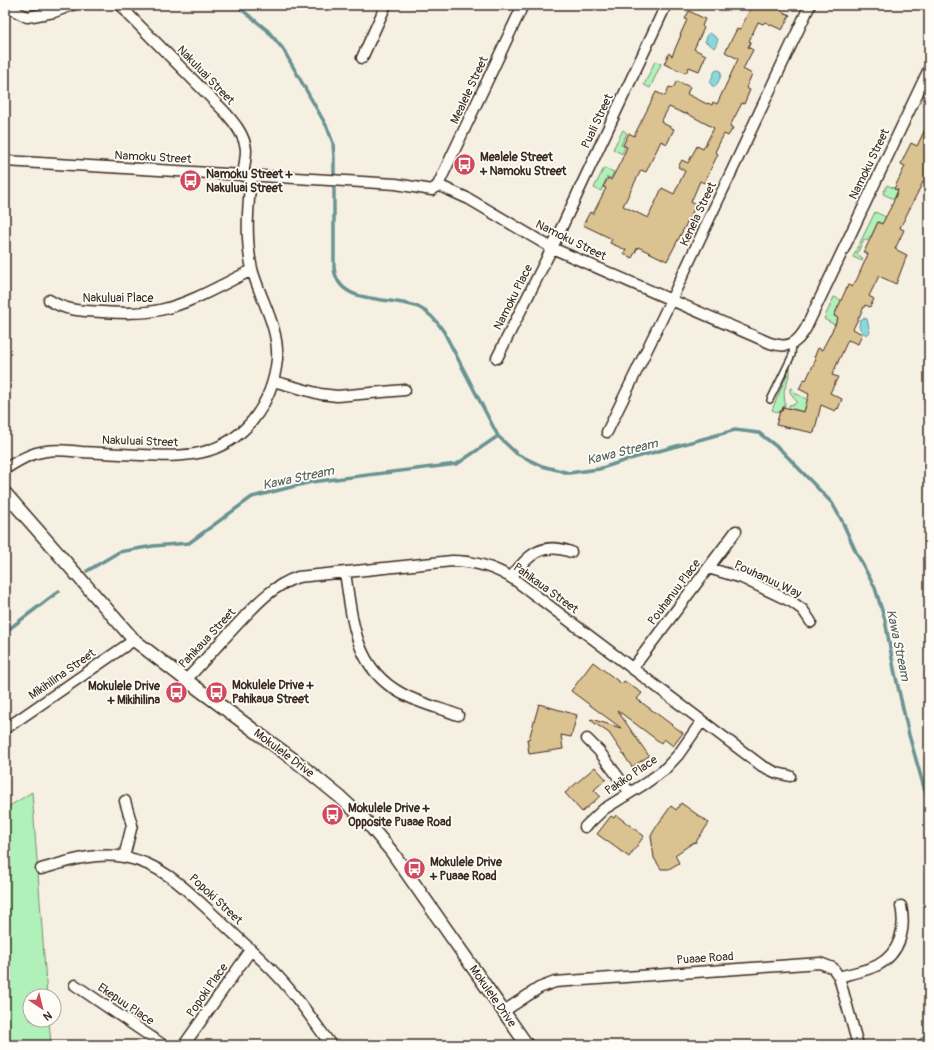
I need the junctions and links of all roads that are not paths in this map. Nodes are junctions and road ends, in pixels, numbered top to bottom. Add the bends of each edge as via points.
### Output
1 (72, 5) edge
2 (121, 5) edge
3 (386, 5) edge
4 (523, 5) edge
5 (666, 5) edge
6 (810, 5) edge
7 (5, 6) edge
8 (362, 58) dead end
9 (929, 69) edge
10 (5, 161) edge
11 (247, 176) junction
12 (438, 185) junction
13 (552, 248) junction
14 (252, 270) junction
15 (49, 300) dead end
16 (672, 300) junction
17 (793, 344) junction
18 (497, 358) dead end
19 (273, 381) junction
20 (406, 390) dead end
21 (770, 400) dead end
22 (606, 432) dead end
23 (5, 469) edge
24 (5, 493) edge
25 (736, 531) dead end
26 (571, 552) dead end
27 (708, 568) junction
28 (345, 572) junction
29 (511, 577) junction
30 (810, 622) dead end
31 (134, 640) junction
32 (632, 669) junction
33 (186, 680) junction
34 (458, 714) dead end
35 (702, 721) junction
36 (5, 729) edge
37 (587, 739) dead end
38 (790, 776) dead end
39 (630, 793) junction
40 (125, 801) dead end
41 (585, 827) dead end
42 (124, 857) junction
43 (41, 870) dead end
44 (900, 906) dead end
45 (251, 950) junction
46 (839, 977) junction
47 (75, 985) dead end
48 (504, 1011) junction
49 (164, 1045) edge
50 (184, 1045) edge
51 (331, 1045) edge
52 (527, 1045) edge
53 (858, 1045) edge

1 - 7 street via 54,12 27,17
2 - 11 street, Nakuluai Street via 234,122 246,149
3 - 8 street
4 - 12 street, Mealele Street
5 - 13 street, Puali Street
6 - 16 street, Kenela Street
9 - 17 street, Namoku Street via 806,328
10 - 11 street, Namoku Street
11 - 12 street, Namoku Street via 408,185 432,190
11 - 14 street, Nakuluai Street via 247,223
12 - 13 street, Namoku Street via 469,199
13 - 16 street, Namoku Street
13 - 18 street, Namoku Place
14 - 15 street, Nakuluai Place via 183,303 159,310 128,313 78,311 64,308
14 - 19 street, Nakuluai Street via 274,332 277,357
16 - 17 street, Namoku Street via 770,344
16 - 22 street, Kenela Street
17 - 21 lane via 792,355
19 - 20 street via 337,396
19 - 23 street, Nakuluai Street via 264,404 249,424 228,441 204,452 178,457 45,451 22,459
24 - 31 street, Mokulele Drive
25 - 27 street, Pouhanuu Place
26 - 29 street via 555,548 539,551 525,560
27 - 30 street, Pouhanuu Way via 742,578 792,602 803,610
27 - 32 street, Pouhanuu Place
28 - 29 street, Pahikaua Street via 463,561 483,564
28 - 33 street, Pahikaua Street via 298,578 276,587 260,600
28 - 34 street via 357,640 374,671 401,693
29 - 32 street, Pahikaua Street
31 - 33 street, Mokulele Drive
31 - 36 street, Mikihilina Street
32 - 35 street, Pahikaua Street
33 - 48 street, Mokulele Drive via 297,762 365,820 392,852
35 - 38 street, Pahikaua Street via 762,766
35 - 39 street, Pakiko Place via 668,766
37 - 39 street
39 - 41 street, Pakiko Place via 604,809
40 - 42 street via 132,825
42 - 43 street, Popoki Street via 82,857
42 - 45 street, Popoki Street via 151,865 170,876
44 - 46 street via 902,932 900,941 891,954 871,968
45 - 50 street, Popoki Place
45 - 51 street, Popoki Street via 271,968 303,1006
46 - 48 street, Puaae Road via 829,965 820,963 563,981 539,988
46 - 53 street
47 - 49 street, Ekepuu Place
48 - 52 street, Mokulele Drive

